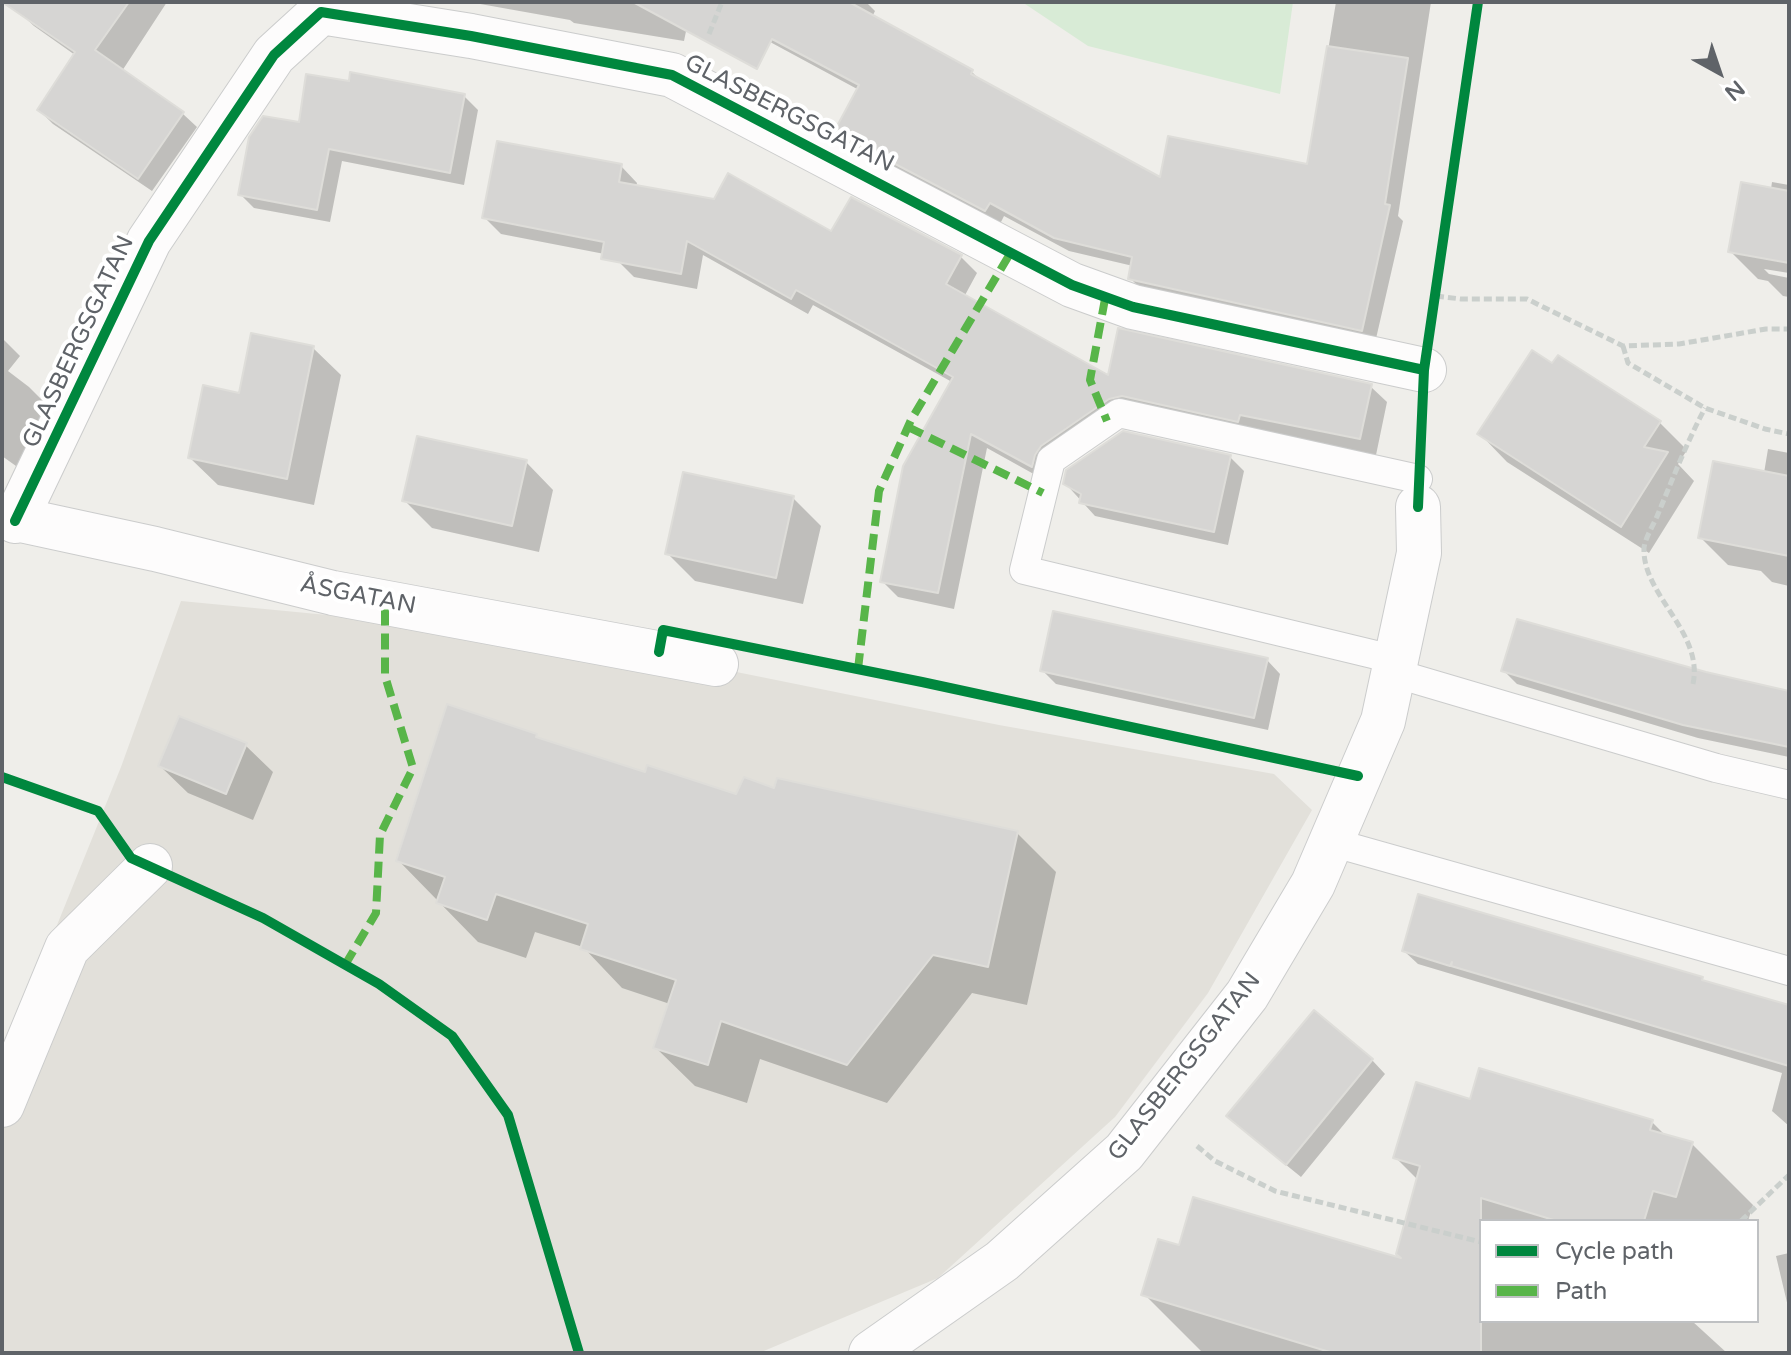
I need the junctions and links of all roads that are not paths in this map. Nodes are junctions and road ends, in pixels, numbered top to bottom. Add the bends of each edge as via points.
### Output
1 (1424, 370) dead end
2 (1418, 493) joint
3 (9, 519) edge
4 (716, 664) dead end
5 (1396, 666) junction
6 (1789, 785) edge
7 (1331, 842) junction
8 (150, 866) dead end
9 (1789, 971) edge
10 (2, 1105) edge
11 (871, 1353) edge

1 - 3 street, GLASBERGSGATAN via 1105,299 672,75 321,12 274,55 149,241
2 - 5 street, GLASBERGSGATAN via 1419,553
2 - 5 lane via 1119,413 1051,460 1024,570
3 - 4 street, ÅSGATAN via 333,593
5 - 6 lane via 1701,764
5 - 7 street, GLASBERGSGATAN via 1383,721
7 - 9 lane
7 - 11 street, GLASBERGSGATAN via 1313,884 1247,995 1124,1152 1002,1261
8 - 10 street via 67,948

